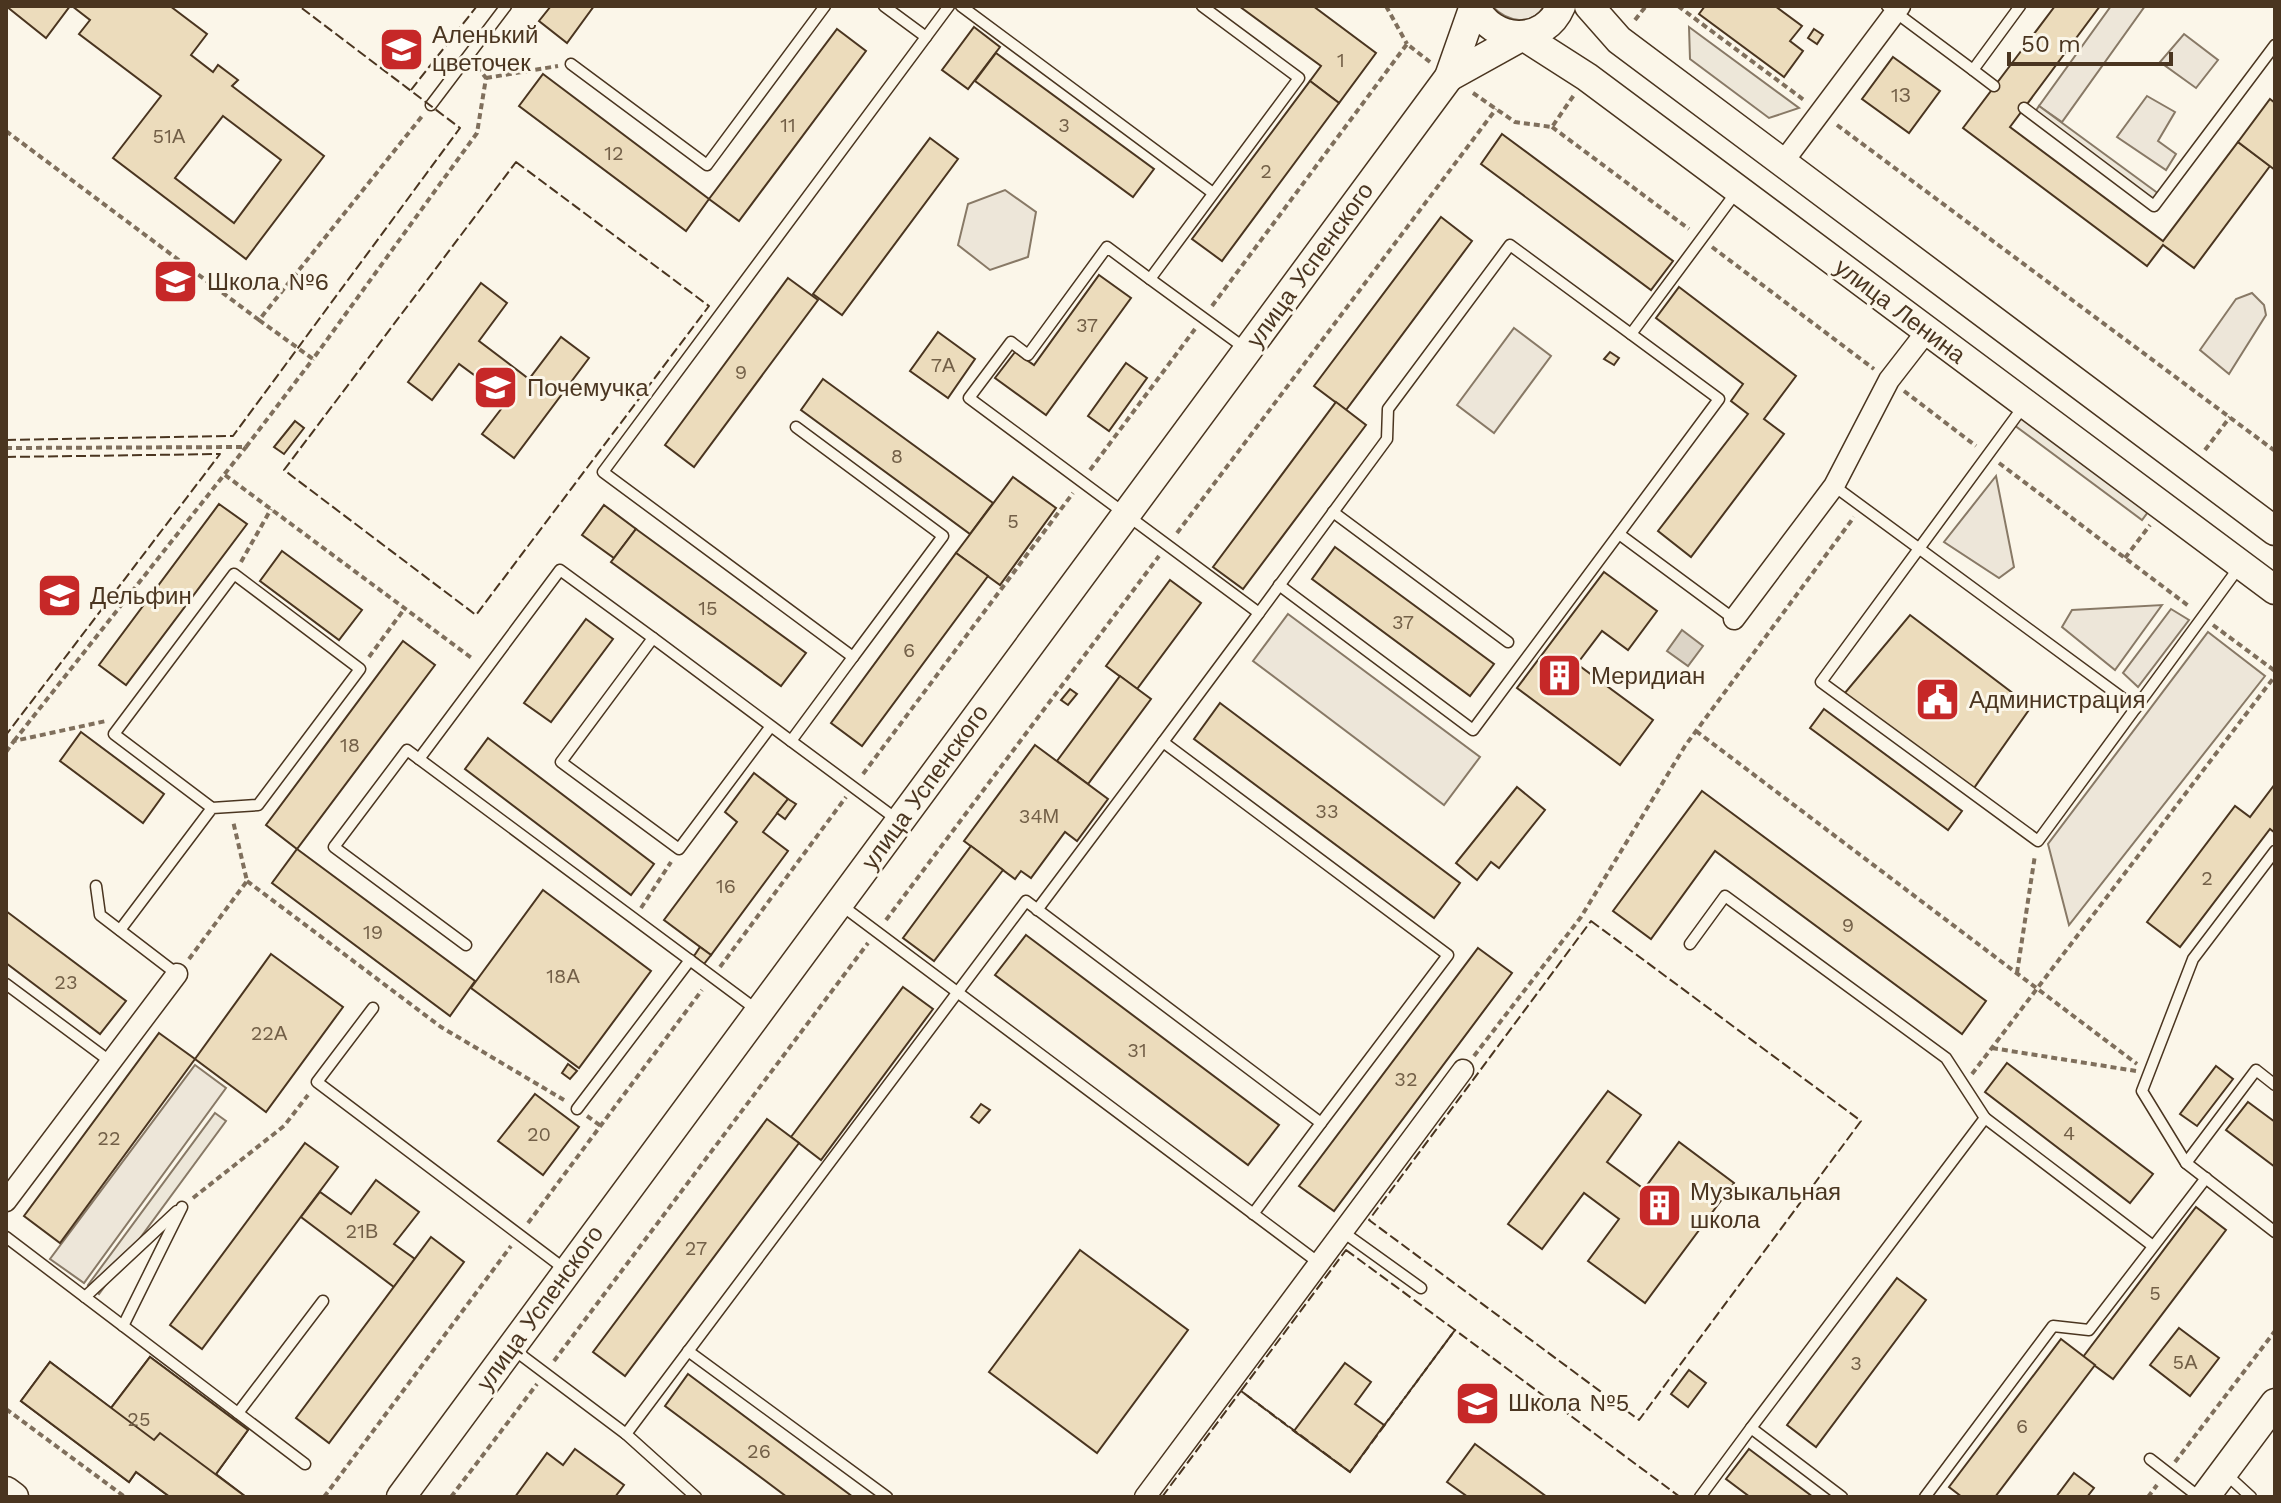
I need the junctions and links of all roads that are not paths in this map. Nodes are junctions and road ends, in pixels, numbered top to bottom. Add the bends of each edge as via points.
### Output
1 (506, 6) edge
2 (825, 6) edge
3 (884, 6) edge
4 (949, 6) edge
5 (961, 6) edge
6 (1202, 6) edge
7 (1474, 6) edge
8 (1589, 6) edge
9 (2020, 6) edge
10 (1561, 7) edge
11 (1894, 8) edge
12 (1523, 36) junction
13 (926, 37) junction
14 (2275, 45) edge
15 (571, 64) road end
16 (1973, 70) junction
17 (1449, 77) junction
18 (1994, 86) dead end
19 (431, 105) road end
20 (2024, 108) dead end
21 (1783, 162) junction
22 (1738, 190) junction
23 (1213, 193) junction
24 (1150, 279) junction
25 (1927, 331) junction
26 (1631, 334) junction
27 (1247, 350) junction
28 (2026, 404) junction
29 (796, 427) dead end
30 (1834, 486) junction
31 (1333, 512) junction
32 (1126, 514) junction
33 (2275, 531) edge
34 (1619, 534) junction
35 (1919, 549) junction
36 (2241, 565) junction
37 (1279, 585) junction
38 (2275, 590) edge
39 (1259, 613) junction
40 (1734, 619) joint
41 (653, 638) junction
42 (1508, 642) dead end
43 (853, 657) junction
44 (2136, 708) junction
45 (771, 726) junction
46 (791, 741) junction
47 (1163, 742) junction
48 (419, 759) junction
49 (212, 808) junction
50 (900, 821) junction
51 (2275, 851) edge
52 (96, 886) dead end
53 (839, 903) junction
54 (1037, 910) junction
55 (120, 930) junction
56 (1690, 944) dead end
57 (466, 945) dead end
58 (690, 960) junction
59 (177, 974) joint
60 (6, 984) edge
61 (958, 993) junction
62 (373, 1008) dead end
63 (759, 1012) junction
64 (111, 1062) junction
65 (1463, 1070) road end
66 (2275, 1085) edge
67 (577, 1109) road end
68 (1985, 1118) junction
69 (1321, 1123) junction
70 (2186, 1163) junction
71 (2206, 1178) junction
72 (6, 1201) edge
73 (1253, 1214) junction
74 (1343, 1232) junction
75 (2275, 1232) edge
76 (6, 1237) edge
77 (2153, 1246) junction
78 (1319, 1263) junction
79 (568, 1271) junction
80 (1421, 1288) dead end
81 (85, 1297) junction
82 (323, 1301) dead end
83 (123, 1326) junction
84 (511, 1347) junction
85 (688, 1351) junction
86 (2275, 1403) edge
87 (238, 1413) junction
88 (1751, 1428) junction
89 (626, 1434) junction
90 (2150, 1459) dead end
91 (305, 1464) dead end
92 (2224, 1472) junction
93 (6, 1491) edge
94 (14, 1497) edge
95 (401, 1497) edge
96 (696, 1497) edge
97 (887, 1497) edge
98 (1145, 1497) edge
99 (1700, 1497) edge
100 (1842, 1497) edge
101 (1925, 1497) edge
102 (2202, 1497) edge
103 (2251, 1497) edge

1 - 19 lane
2 - 15 lane via 707,165
3 - 13 lane
4 - 13 lane
5 - 23 lane
6 - 23 lane via 1299,78
7 - 12 street, улица Ленина via 1498,32
7 - 17 street
8 - 21 street, улица Ленина via 1619,40
9 - 16 lane
10 - 12 street via 1551,22
11 - 16 lane
11 - 21 street
12 - 17 street
12 - 22 street, улица Ленина
13 - 43 lane via 603,472
14 - 20 lane via 2154,206
16 - 18 lane
17 - 27 street, улица Успенского
21 - 33 street, улица Ленина
22 - 25 street, улица Ленина
22 - 26 lane
23 - 24 lane
24 - 27 lane
24 - 32 lane via 1107,247 1028,355 1011,342 969,398
25 - 28 street, улица Ленина
25 - 30 street via 1889,380
26 - 31 lane via 1510,245 1388,409 1387,439
26 - 34 lane via 1719,399
27 - 32 street, улица Успенского
28 - 35 lane
28 - 36 street, улица Ленина
29 - 43 lane via 943,536
30 - 35 lane
30 - 40 street
31 - 37 lane
31 - 42 lane
32 - 39 lane
32 - 50 street, улица Успенского
34 - 37 lane via 1473,730
34 - 40 lane
35 - 44 lane
35 - 44 lane via 1821,682 2038,841
36 - 38 street, улица Ленина
36 - 44 lane
37 - 39 lane
39 - 47 lane
41 - 45 lane
41 - 45 lane via 561,762 679,849
41 - 48 lane via 560,570
43 - 46 lane
45 - 46 lane
46 - 50 lane
47 - 54 lane
47 - 69 lane via 1448,955
48 - 57 lane via 407,750 334,847
48 - 58 lane
49 - 49 lane via 114,734 234,574 360,669 258,805
49 - 55 lane
50 - 53 street, улица Успенского
51 - 70 lane via 2193,959 2142,1091
52 - 55 lane via 100,915
53 - 61 lane
53 - 63 street, улица Успенского
54 - 61 lane via 1026,901
54 - 69 lane
55 - 59 lane
56 - 68 lane via 1725,896 1946,1058
58 - 63 lane
58 - 67 lane
59 - 64 street
60 - 64 lane
61 - 73 lane
61 - 85 lane
62 - 79 lane via 317,1082
63 - 79 street, улица Успенского
64 - 72 street
65 - 74 street
66 - 70 lane via 2256,1070
68 - 77 lane
68 - 88 lane
69 - 73 lane
70 - 71 lane
71 - 75 lane
71 - 77 lane
73 - 78 lane
74 - 78 street
74 - 80 lane
76 - 81 lane
77 - 101 lane via 2089,1330 2053,1326
78 - 98 street
79 - 84 street, улица Успенского
81 - 83 lane
81 - 83 lane via 182,1207
82 - 87 lane
83 - 87 lane
84 - 89 lane
84 - 95 street, улица Успенского
85 - 89 lane
85 - 97 lane
86 - 92 street
87 - 91 lane
88 - 99 lane
88 - 100 lane
89 - 96 lane
90 - 102 lane
92 - 102 street
92 - 103 lane
93 - 94 street

